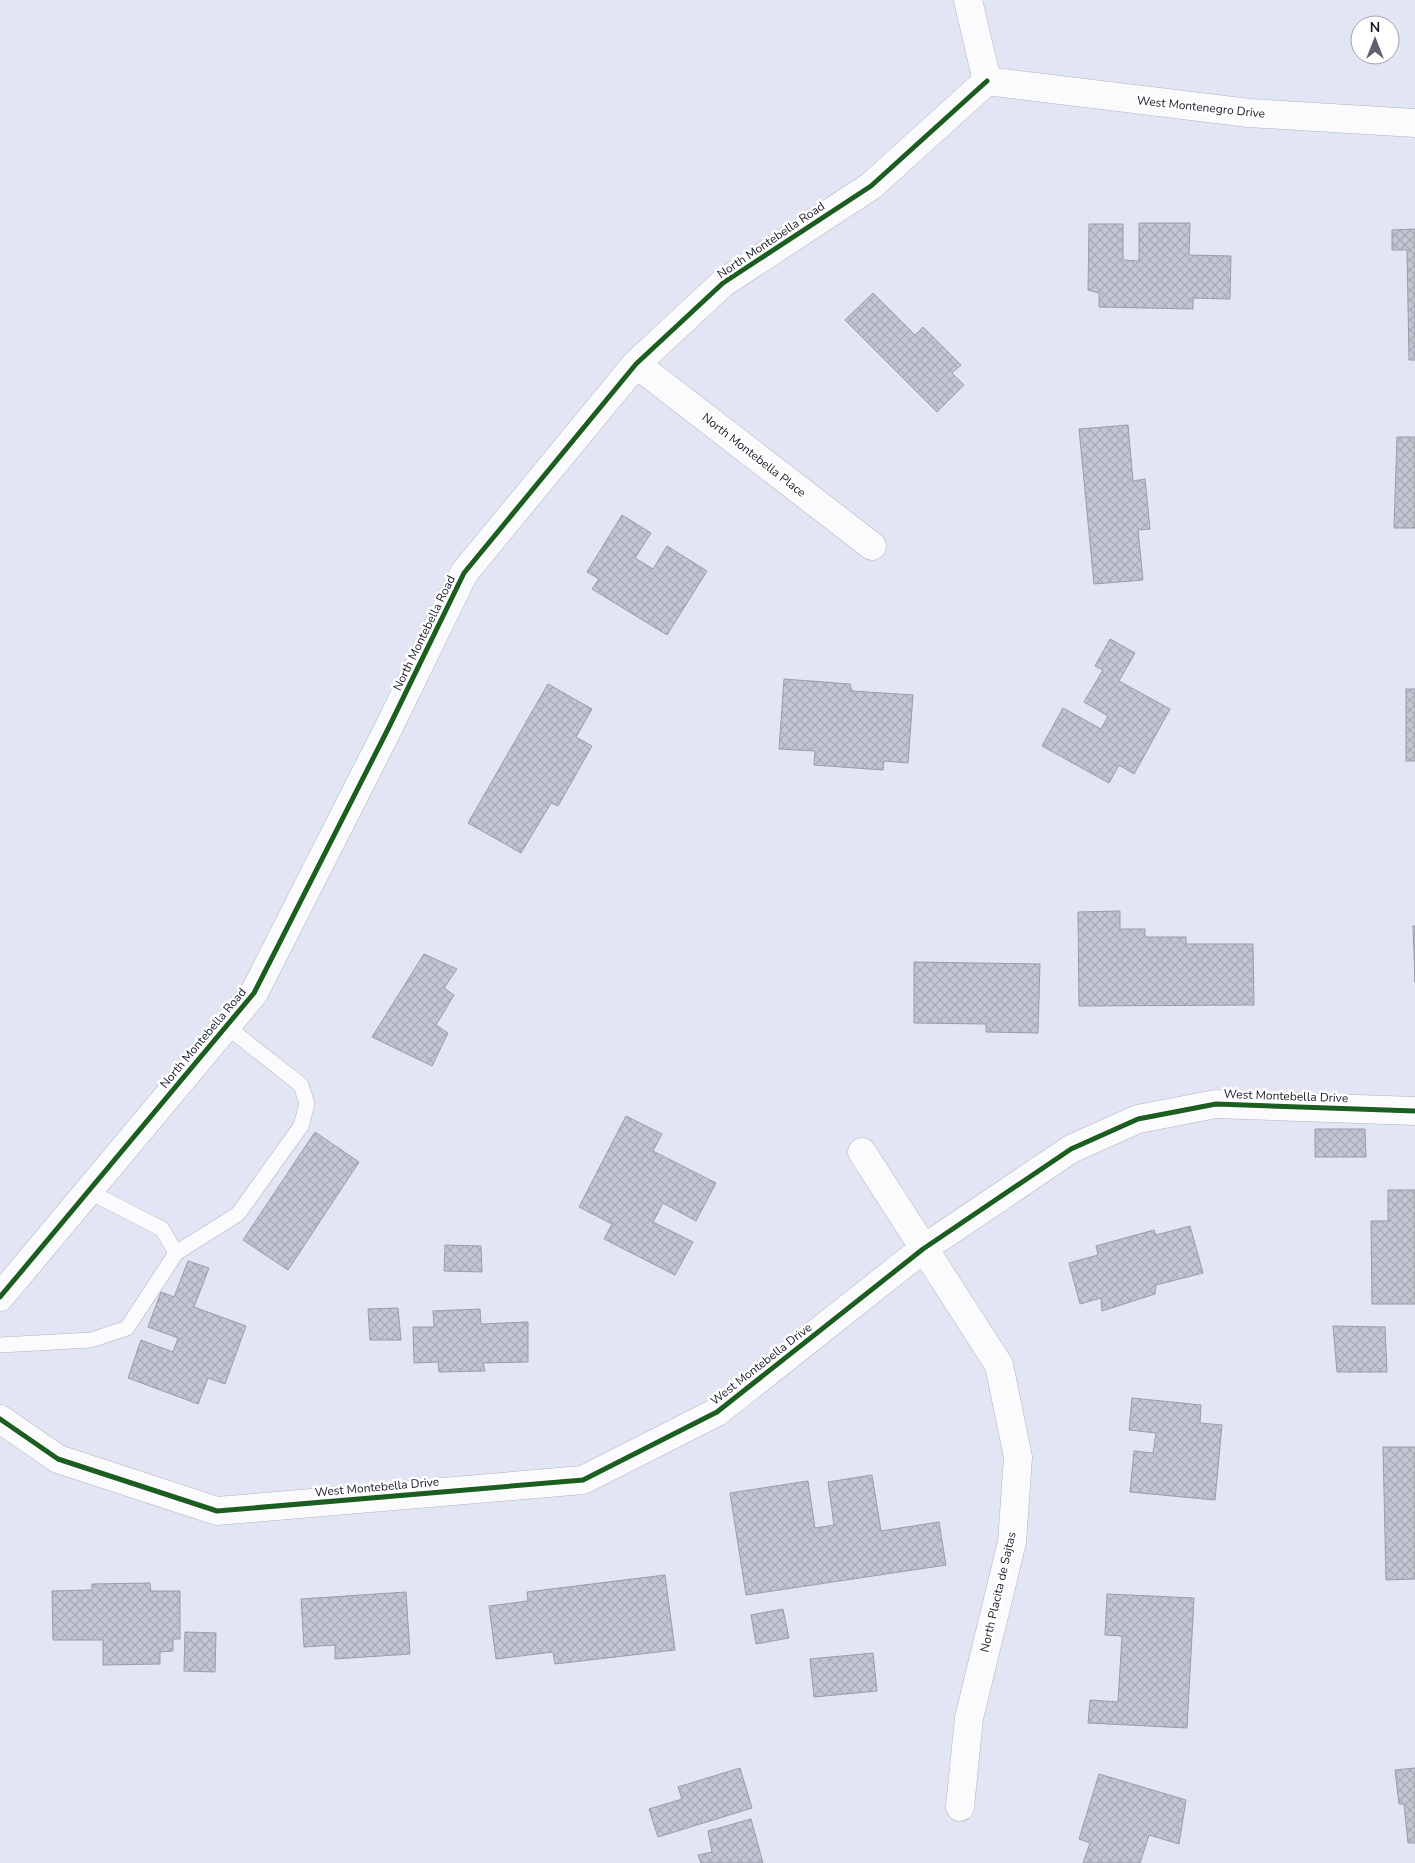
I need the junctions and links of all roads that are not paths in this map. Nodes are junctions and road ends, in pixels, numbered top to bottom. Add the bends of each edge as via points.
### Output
1 (968, 0) edge
2 (988, 81) junction
3 (1415, 123) edge
4 (636, 364) junction
5 (872, 546) dead end
6 (226, 1026) junction
7 (1415, 1111) edge
8 (862, 1152) dead end
9 (88, 1191) junction
10 (923, 1249) junction
11 (176, 1253) junction
12 (0, 1297) edge
13 (0, 1345) edge
14 (0, 1419) edge
15 (960, 1807) dead end

1 - 2 street
2 - 3 street, West Montenegro Drive via 1249,113
2 - 4 street, North Montebella Road via 871,186 723,283
4 - 5 street, North Montebella Place
4 - 6 street, North Montebella Road via 464,573 254,993
6 - 9 street, North Montebella Road
6 - 11 lane via 301,1085 307,1104 302,1126 238,1214
7 - 10 street, West Montebella Drive via 1216,1104 1138,1119 1071,1149
8 - 10 street, North Placita de Sajtas
9 - 11 lane via 162,1229
9 - 12 street, North Montebella Road
10 - 14 street, West Montebella Drive via 717,1412 583,1480 217,1511 58,1459
10 - 15 street, North Placita de Sajtas via 999,1365 1018,1457 1012,1542 969,1718
11 - 13 lane via 127,1328 91,1340

